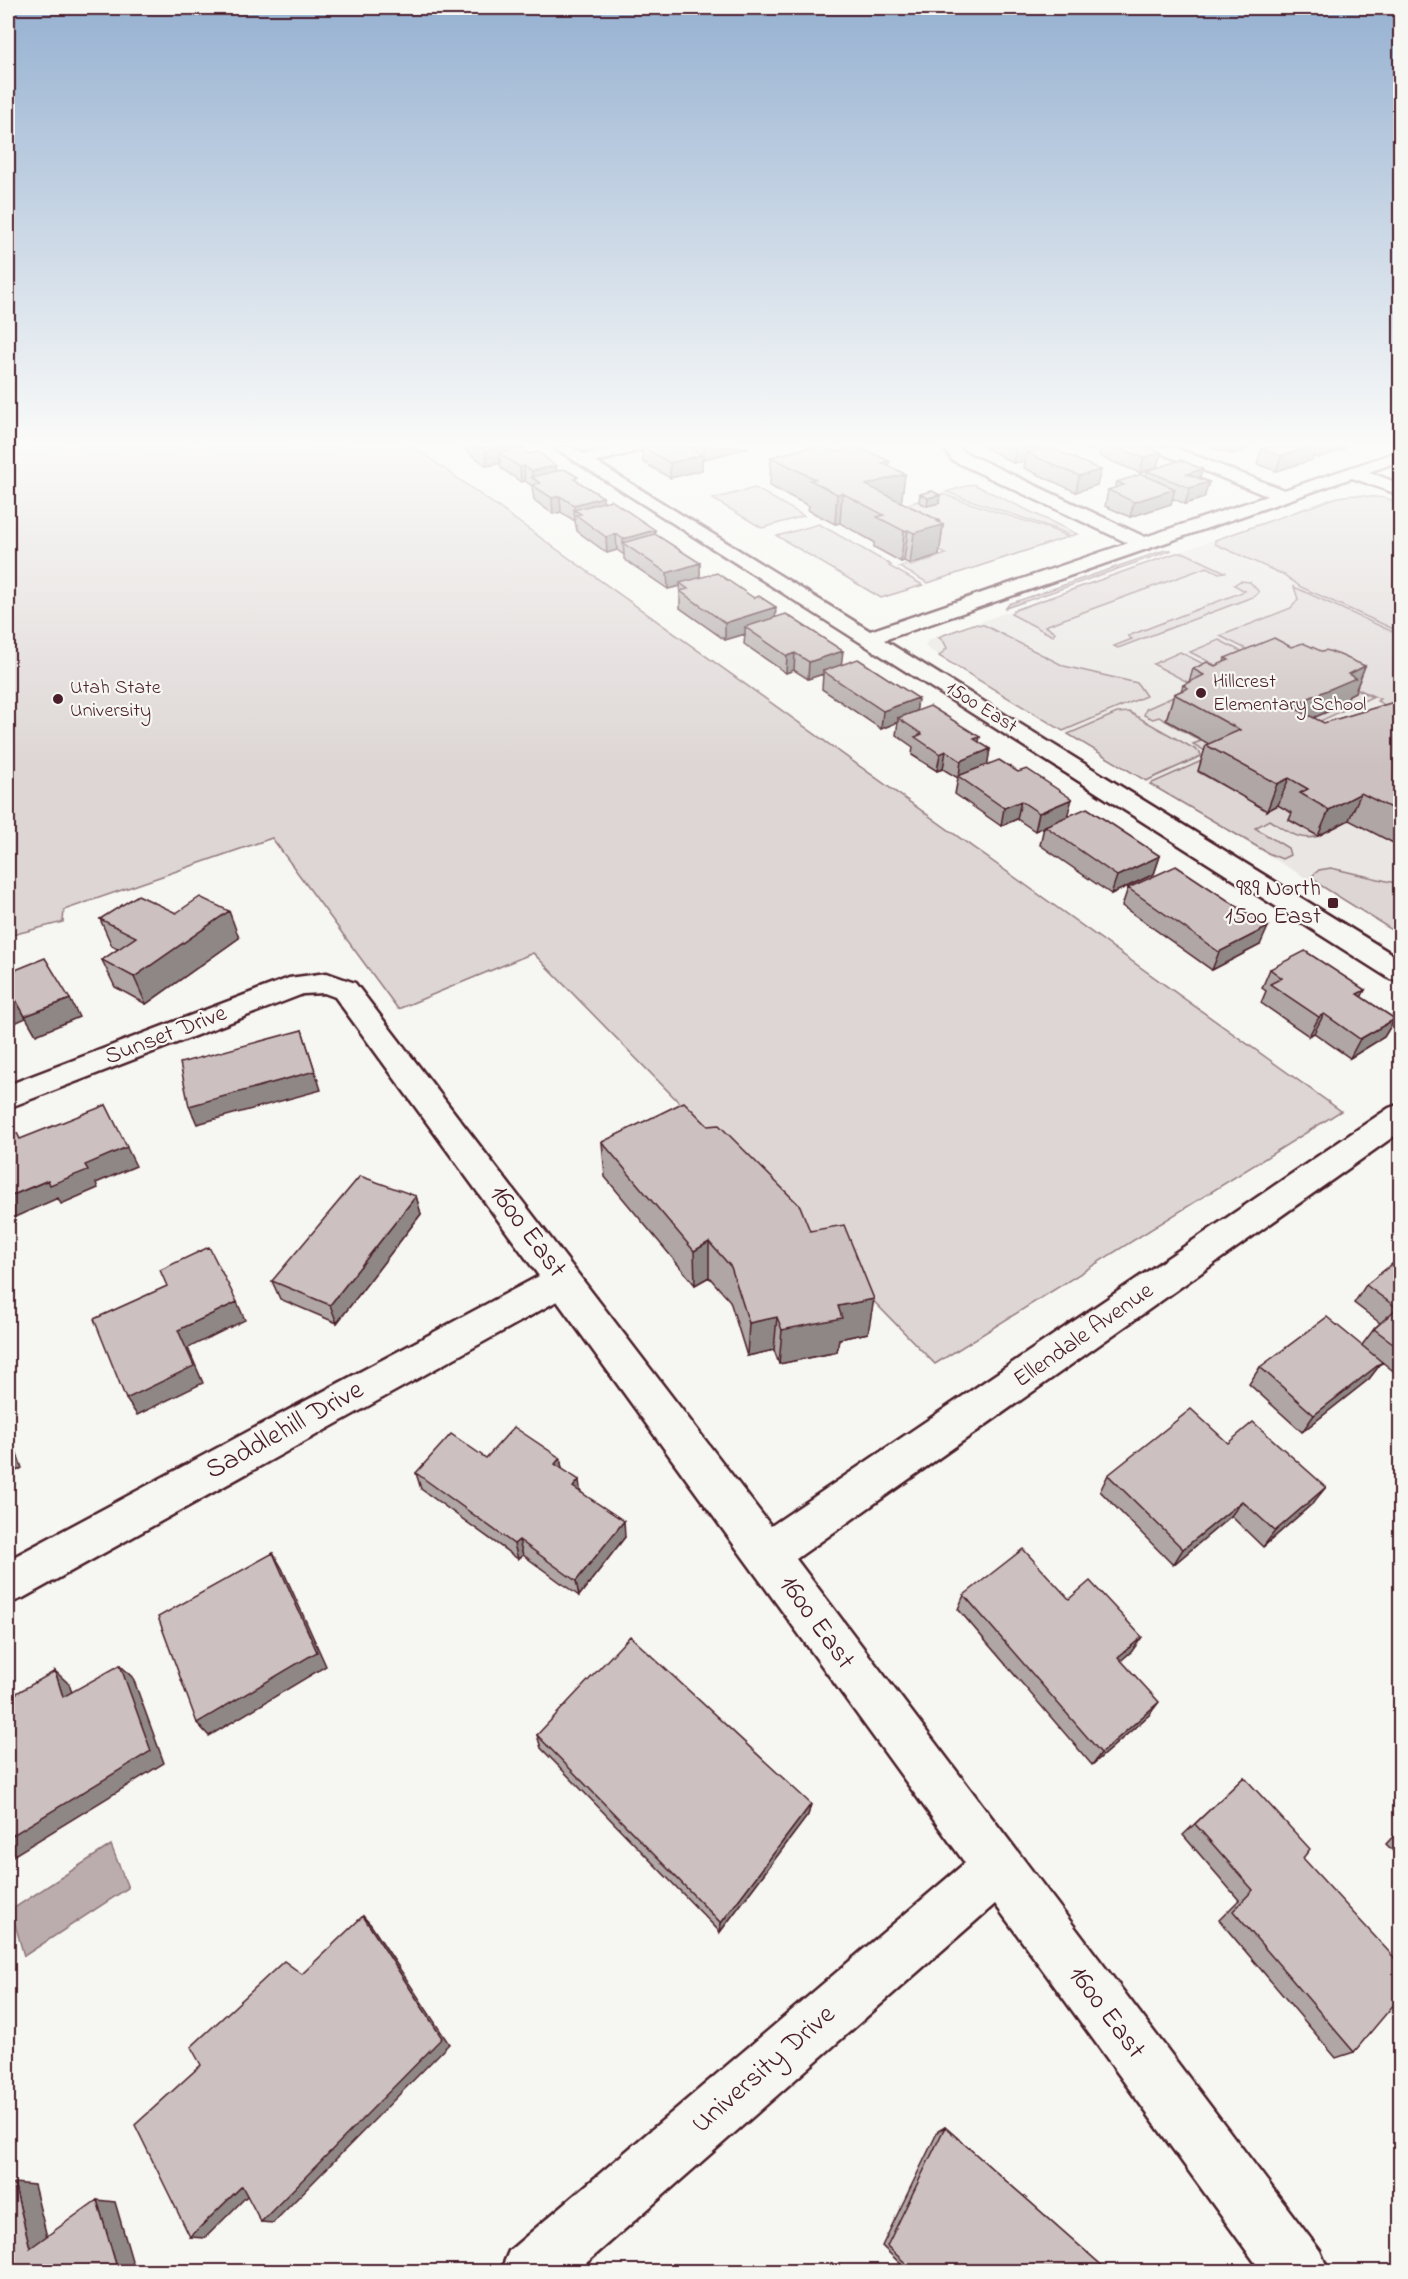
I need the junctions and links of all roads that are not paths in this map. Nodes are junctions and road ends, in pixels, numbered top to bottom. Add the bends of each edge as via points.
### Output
1 (733, 553) edge
2 (1118, 553) edge
3 (869, 638) junction
4 (1401, 972) edge
5 (327, 983) joint
6 (8, 1097) edge
7 (1401, 1116) edge
8 (564, 1280) junction
9 (766, 1555) junction
10 (8, 1583) edge
11 (998, 1868) junction
12 (530, 2271) edge
13 (1299, 2271) edge

1 - 3 street, 1500 East
2 - 3 street
3 - 4 street, 1500 East
5 - 6 street, Sunset Drive via 299,985
5 - 8 street, 1600 East via 345,990
7 - 9 street, Ellendale Avenue
8 - 9 street, 1600 East
8 - 10 street, Saddlehill Drive
9 - 11 street, 1600 East
11 - 12 street, University Drive
11 - 13 street, 1600 East

